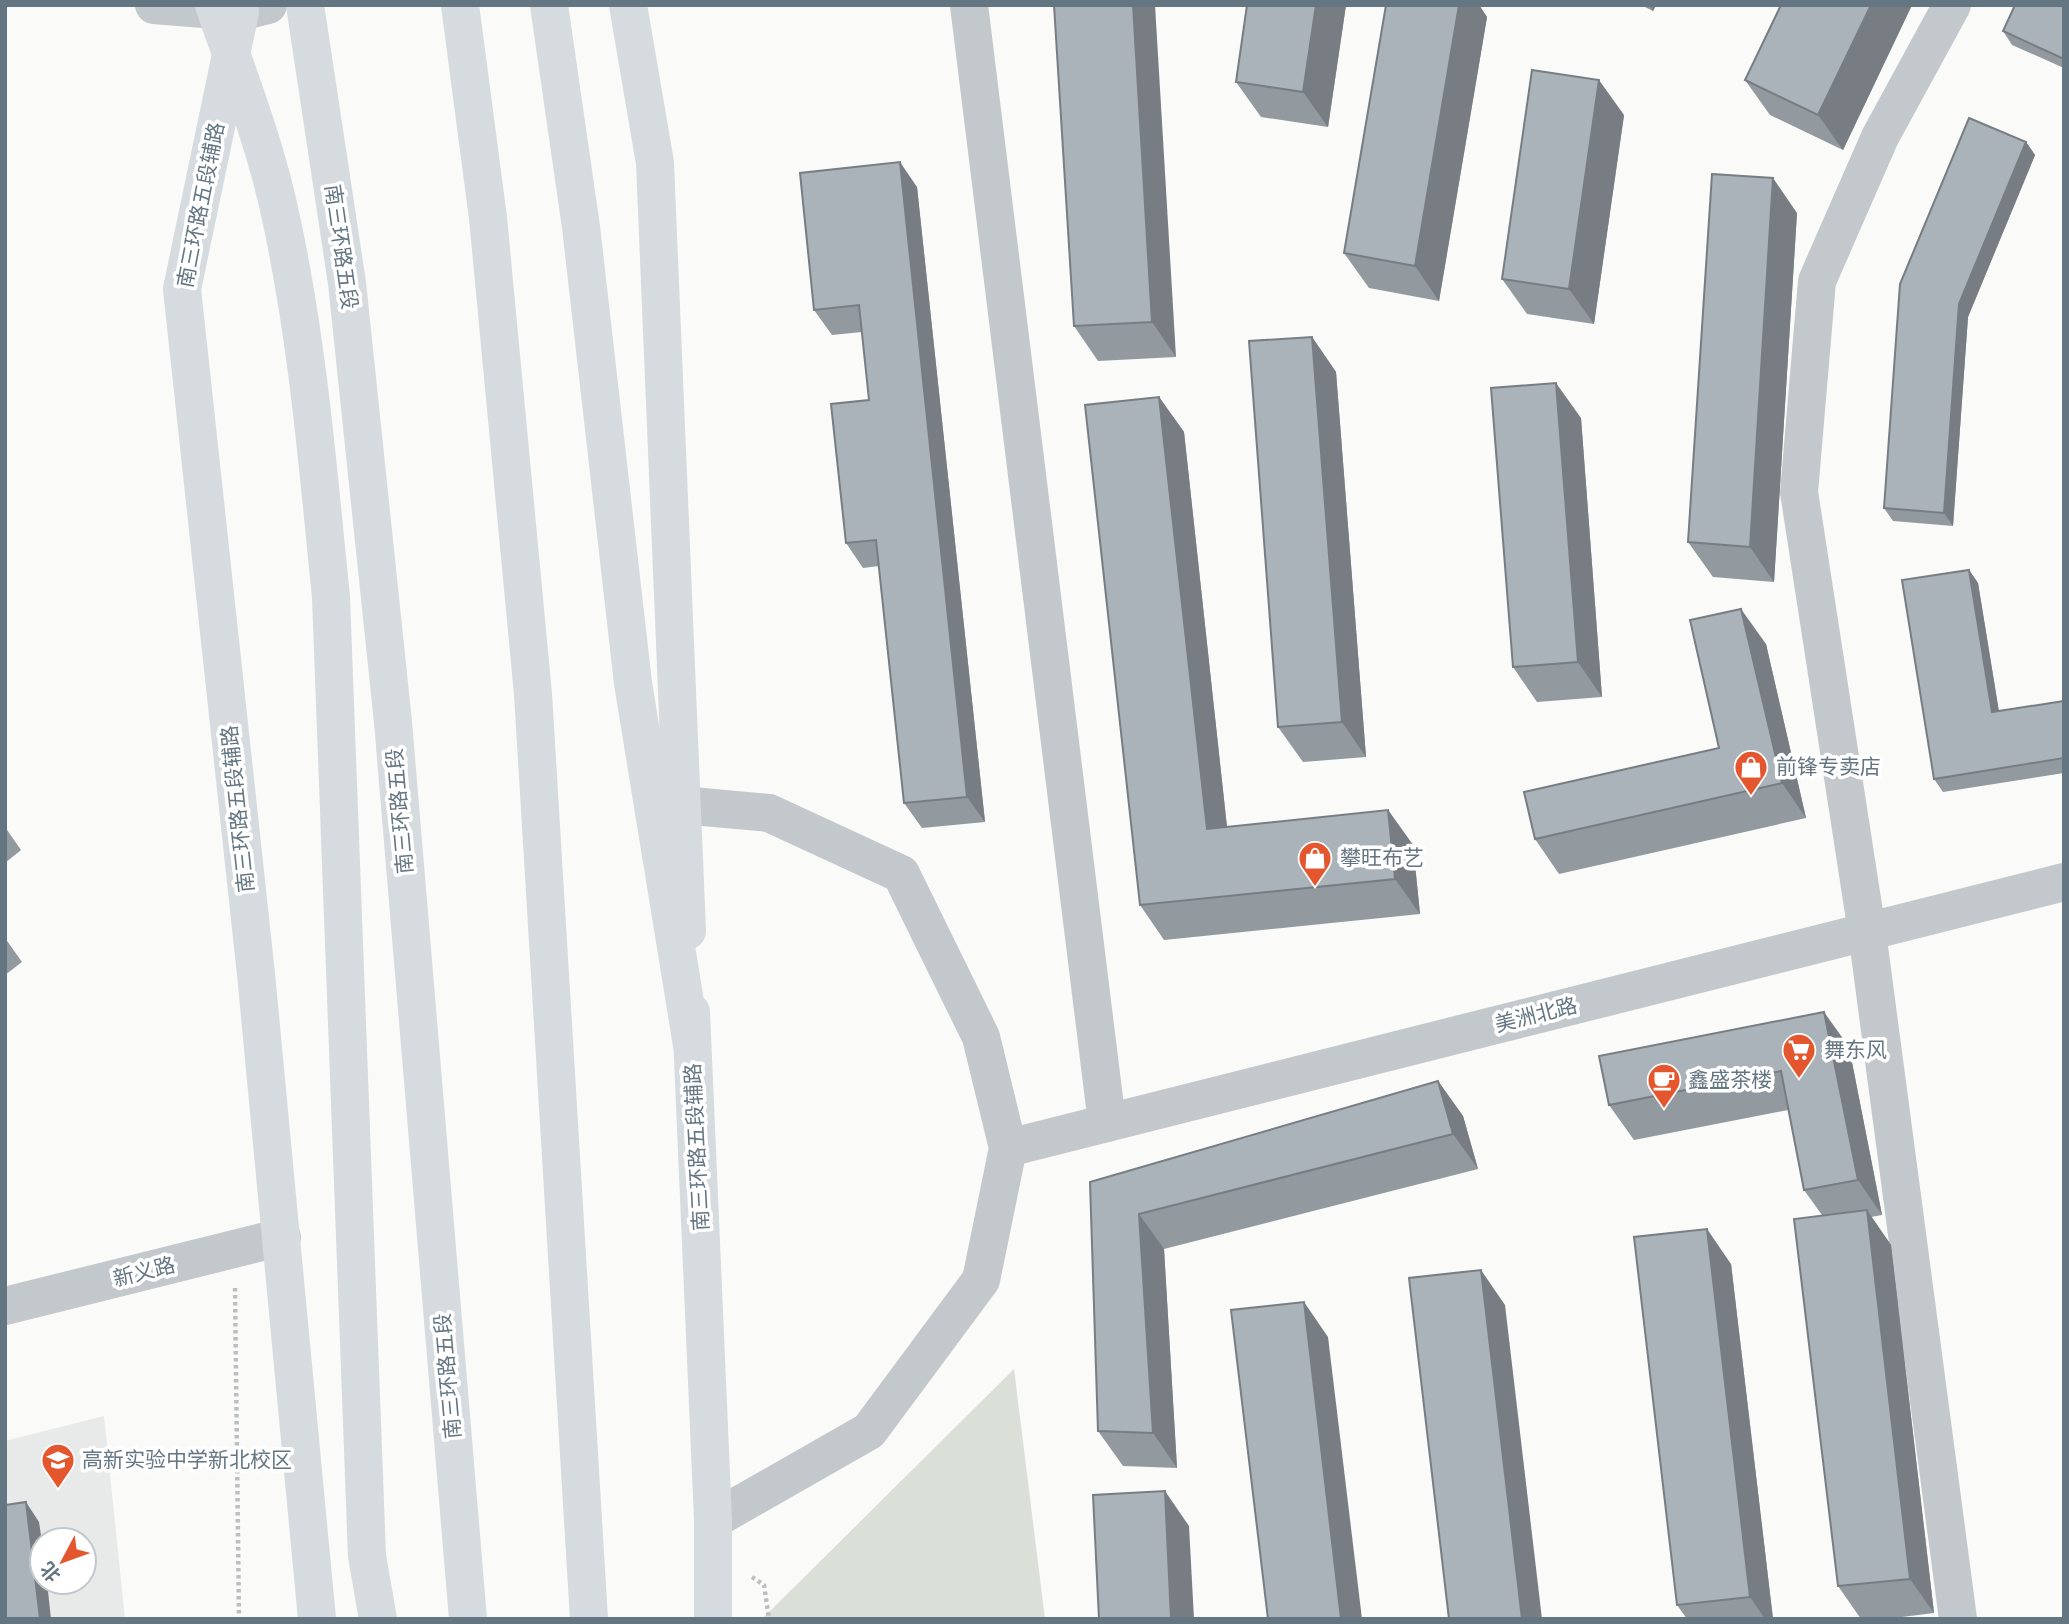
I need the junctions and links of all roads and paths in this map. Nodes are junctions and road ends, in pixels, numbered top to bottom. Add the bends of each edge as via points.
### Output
1 (154, 5) edge
2 (305, 5) edge
3 (460, 5) edge
4 (549, 5) edge
5 (628, 5) edge
6 (970, 5) edge
7 (1952, 5) edge
8 (240, 7) edge
9 (681, 805) junction
10 (2064, 882) edge
11 (1867, 932) junction
12 (692, 1045) junction
13 (1107, 1123) junction
14 (1008, 1148) junction
15 (282, 1237) junction
16 (235, 1249) junction
17 (5, 1306) edge
18 (713, 1520) junction
19 (239, 1619) edge
20 (317, 1619) edge
21 (378, 1619) edge
22 (468, 1619) edge
23 (589, 1619) edge
24 (713, 1619) edge
25 (1958, 1619) edge

1 - 8 street
2 - 22 main road, 南三环路五段 via 347,283 393,722
3 - 23 main road via 488,218 533,694
4 - 12 main road via 581,228 633,683
5 - 9 main road, 南三环路五段辅路 via 655,163
6 - 13 street
7 - 11 street via 1880,137 1817,281 1799,492
8 - 15 main road, 南三环路五段辅路 via 182,289
8 - 21 main road via 248,102 281,215 300,317 331,597 367,1556
9 - 12 main road, 南三环路五段辅路
9 - 14 street via 769,813 901,874 981,1037
10 - 11 street, 美洲北路
11 - 13 street, 美洲北路
11 - 25 street
12 - 18 main road, 南三环路五段辅路
13 - 14 street, 美洲北路
14 - 18 street via 981,1280 869,1431
15 - 16 street, 新义路
15 - 20 main road, 南三环路五段辅路
16 - 17 street, 新义路
16 - 19 path
18 - 24 main road, 南三环路五段辅路

